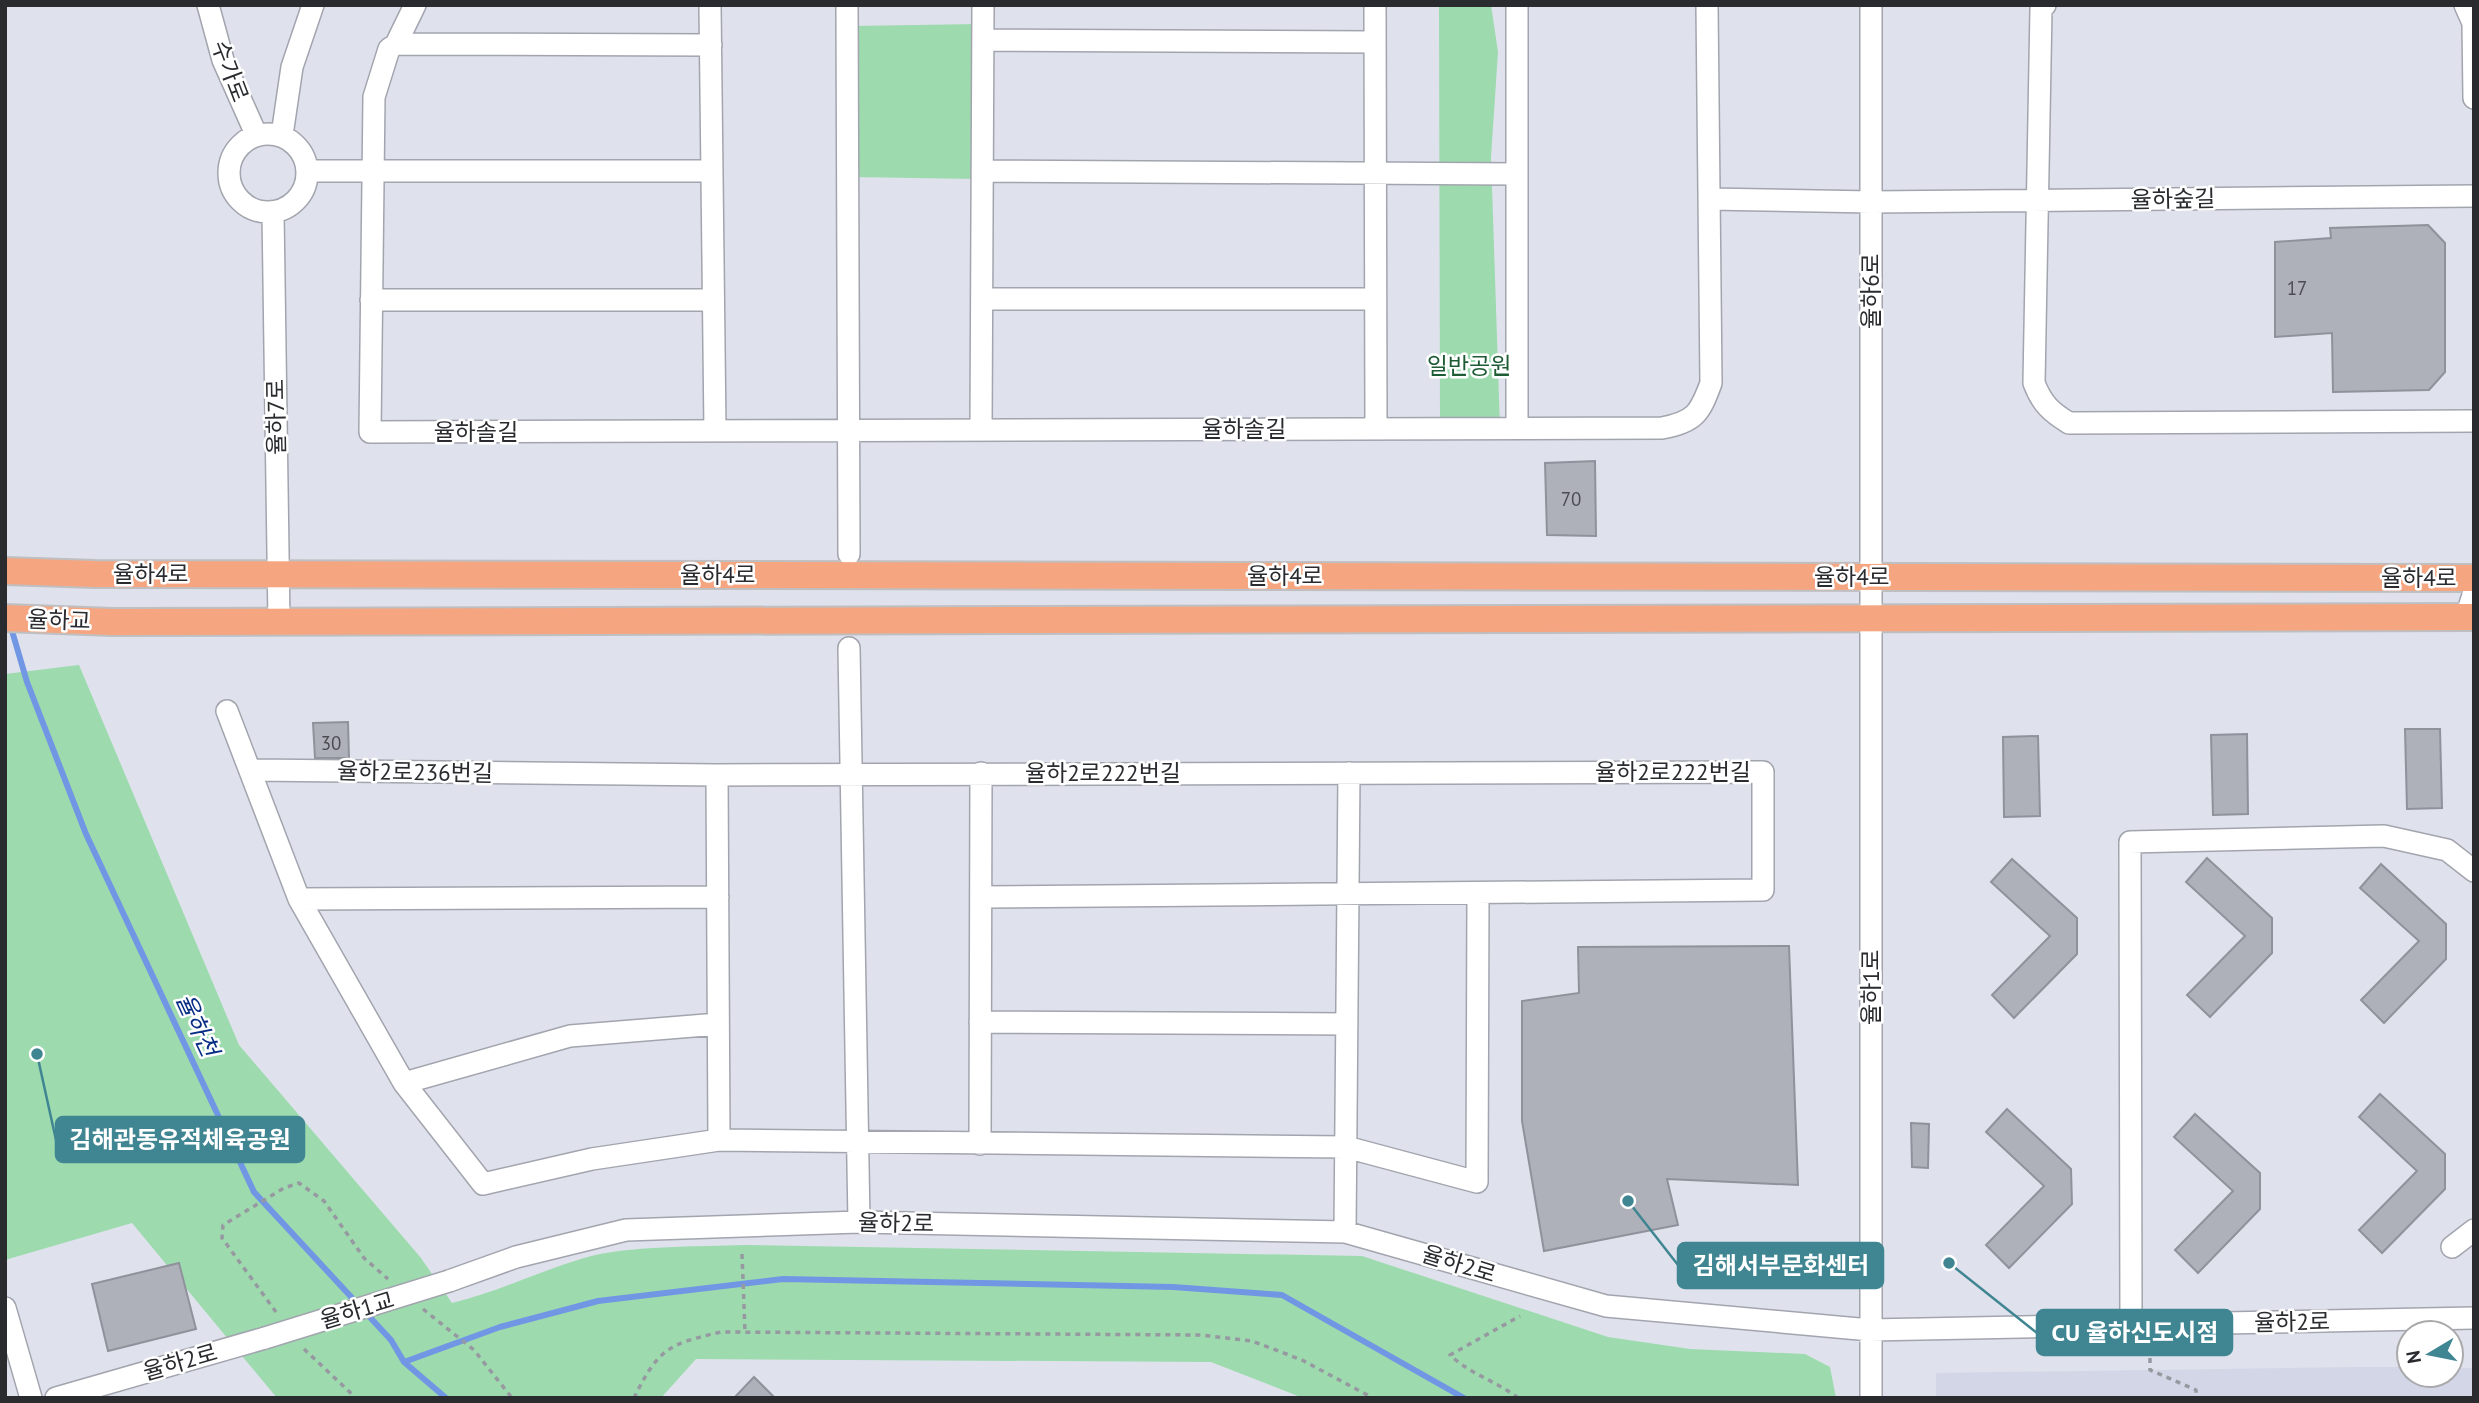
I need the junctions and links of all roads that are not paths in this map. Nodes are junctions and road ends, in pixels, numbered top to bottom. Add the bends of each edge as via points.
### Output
1 (208, 5) edge
2 (313, 5) edge
3 (415, 5) edge
4 (710, 5) edge
5 (847, 5) edge
6 (983, 5) edge
7 (1375, 5) edge
8 (1517, 5) edge
9 (1707, 5) edge
10 (1871, 5) edge
11 (2045, 5) edge
12 (2465, 5) edge
13 (983, 40) junction
14 (1374, 42) junction
15 (396, 44) junction
16 (711, 45) junction
17 (2474, 98) edge
18 (256, 134) junction
19 (282, 135) junction
20 (307, 171) junction
21 (373, 171) junction
22 (711, 171) junction
23 (982, 171) junction
24 (1375, 172) junction
25 (1517, 174) junction
26 (2474, 196) edge
27 (1709, 199) junction
28 (2038, 200) junction
29 (1871, 201) junction
30 (273, 212) junction
31 (982, 299) junction
32 (1375, 299) junction
33 (372, 300) junction
34 (713, 300) junction
35 (2474, 421) edge
36 (1517, 428) junction
37 (1376, 429) junction
38 (848, 430) junction
39 (981, 430) junction
40 (715, 431) junction
41 (849, 554) dead end
42 (5, 571) edge
43 (95, 574) joint
44 (279, 574) junction
45 (1871, 577) junction
46 (2474, 578) edge
47 (2474, 592) edge
48 (2470, 617) edge
49 (5, 618) edge
50 (1871, 619) junction
51 (113, 622) joint
52 (279, 622) junction
53 (849, 648) dead end
54 (227, 711) dead end
55 (252, 770) junction
56 (1349, 772) junction
57 (850, 773) junction
58 (981, 773) junction
59 (717, 775) junction
60 (2474, 871) edge
61 (1478, 893) junction
62 (1348, 894) junction
63 (718, 897) junction
64 (981, 897) junction
65 (299, 899) junction
66 (980, 1022) junction
67 (718, 1024) junction
68 (1347, 1024) junction
69 (404, 1083) junction
70 (719, 1140) junction
71 (857, 1141) junction
72 (980, 1144) junction
73 (1346, 1147) junction
74 (859, 1222) junction
75 (2474, 1230) edge
76 (1345, 1232) junction
77 (2452, 1247) dead end
78 (449, 1281) joint
79 (5, 1308) edge
80 (2474, 1318) edge
81 (2131, 1325) junction
82 (1870, 1330) junction
83 (265, 1338) joint
84 (31, 1398) edge
85 (56, 1398) edge
86 (1871, 1398) edge

1 - 18 street, 수가로 via 223,60
2 - 19 street via 292,66
3 - 15 street, 율하솔길
4 - 16 street
5 - 38 street
6 - 13 street
7 - 14 street
8 - 25 street
9 - 27 street, 율하솔길
10 - 29 street, 율하6로
11 - 28 street via 2041,9
12 - 17 street via 2473,23
13 - 14 street
13 - 23 street
14 - 24 street
15 - 16 street
15 - 21 street, 율하솔길 via 389,48 374,97
16 - 22 street
18 - 19 street
18 - 30 street via 236,149 228,173 230,186 247,206
19 - 20 street via 301,151
20 - 21 street
20 - 30 street via 304,189 296,200
21 - 22 street
21 - 33 street, 율하솔길
22 - 34 street
23 - 24 street
23 - 31 street
24 - 25 street
24 - 32 street
25 - 36 street
26 - 28 street, 율하숲길
27 - 29 street, 율하숲길
27 - 36 street, 율하솔길 via 1711,383 1700,411 1690,420 1662,428
28 - 29 street, 율하숲길
28 - 35 street via 2034,383 2040,401 2069,423
29 - 45 street, 율하6로
30 - 44 street, 율하7로
31 - 32 street
31 - 39 street
32 - 37 street
33 - 34 street
33 - 40 street, 율하솔길 via 370,432
34 - 40 street
36 - 37 street, 율하솔길
37 - 39 street, 율하솔길
38 - 39 street, 율하솔길
38 - 40 street, 율하솔길
38 - 41 street
42 - 43 main road, 율하교
43 - 44 main road, 율하4로
44 - 45 main road, 율하4로
44 - 52 street, 율하7로
45 - 46 main road, 율하4로
45 - 50 street, 율하1로
47 - 48 street
48 - 50 main road, 율하4로
49 - 51 main road, 율하교
50 - 52 main road, 율하4로
50 - 82 street, 율하1로
51 - 52 main road, 율하4로
53 - 57 street
54 - 55 street
55 - 59 street, 율하2로236번길
55 - 65 street
56 - 58 street, 율하2로222번길
56 - 61 street, 율하2로222번길 via 1763,772 1763,890
56 - 62 street
57 - 58 street, 율하2로222번길
57 - 59 street, 율하2로236번길
57 - 71 street
58 - 64 street
59 - 63 street
60 - 81 street via 2446,850 2384,836 2130,842
61 - 62 street, 율하2로222번길
61 - 73 street via 1477,1182
62 - 64 street, 율하2로222번길
62 - 68 street
63 - 65 street
63 - 67 street
64 - 66 street
65 - 69 street
66 - 68 street
66 - 72 street
67 - 69 street via 570,1036
67 - 70 street
68 - 73 street
69 - 70 street via 483,1184 592,1159
70 - 71 street
71 - 72 street
71 - 74 street
72 - 73 street
73 - 76 street
74 - 76 street, 율하2로
74 - 78 street, 율하2로 via 626,1230 516,1257
75 - 77 street
76 - 82 street, 율하2로 via 1606,1306
78 - 83 street, 율하1교, bridge
79 - 84 street
80 - 81 street, 율하2로
81 - 82 street, 율하2로
82 - 86 street, 율하1로
83 - 85 street, 율하2로

